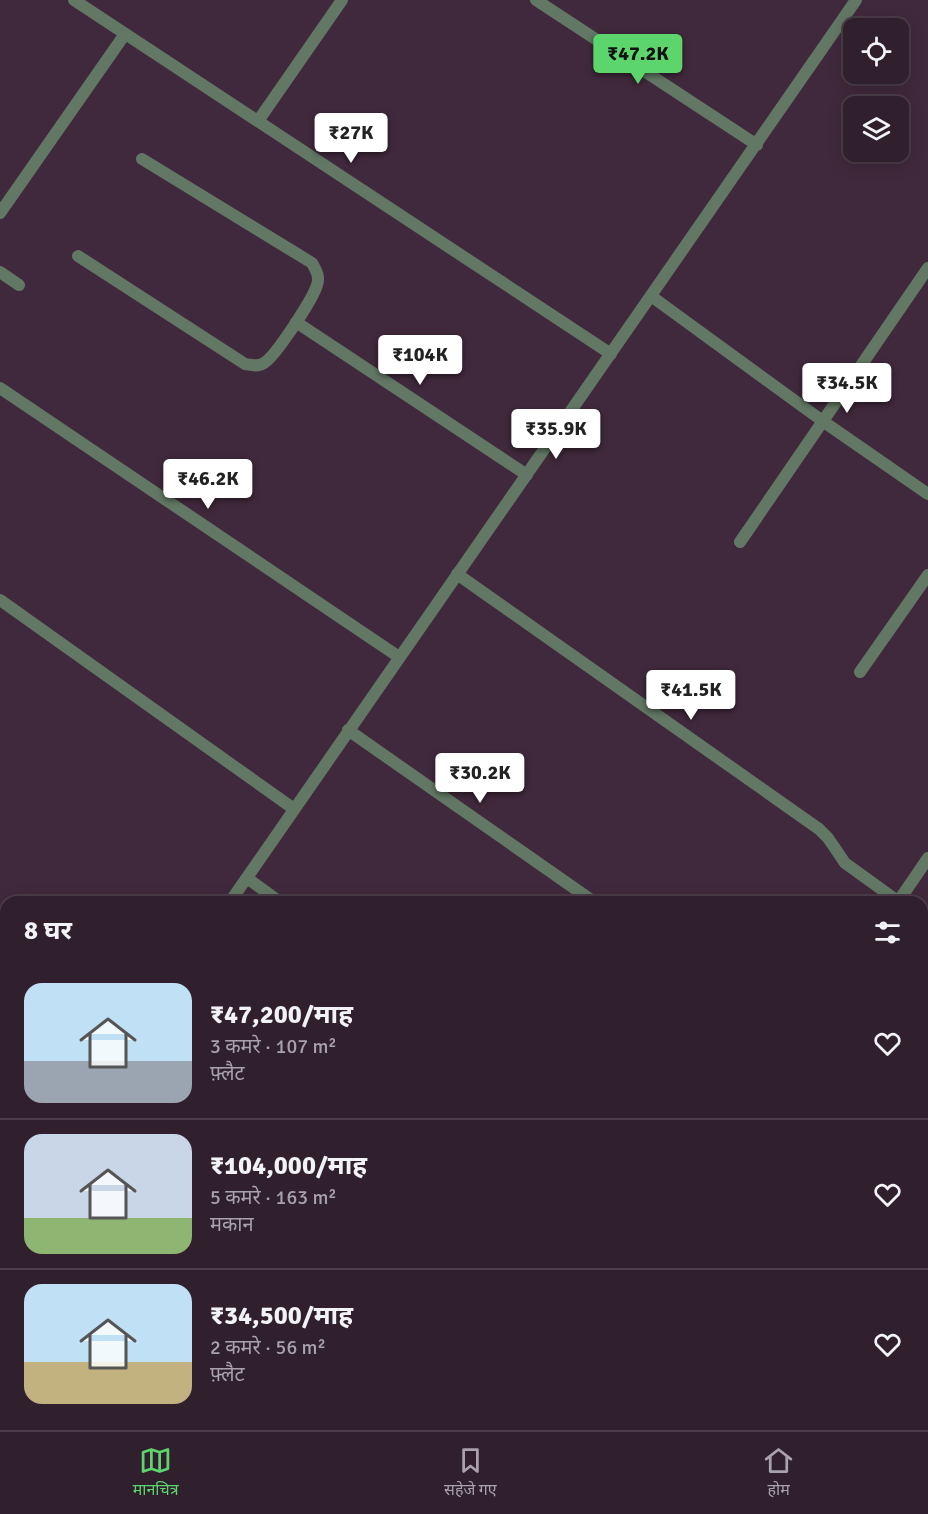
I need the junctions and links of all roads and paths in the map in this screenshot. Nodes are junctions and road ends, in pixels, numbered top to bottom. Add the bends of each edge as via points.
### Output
1 (74, 0) edge
2 (342, 0) edge
3 (536, 0) edge
4 (856, 0) edge
5 (125, 34) junction
6 (258, 121) junction
7 (757, 145) junction
8 (142, 159) dead end
9 (0, 213) edge
10 (78, 256) dead end
11 (928, 268) edge
12 (0, 272) edge
13 (19, 285) dead end
14 (651, 297) junction
15 (296, 322) junction
16 (611, 354) junction
17 (0, 388) edge
18 (824, 422) junction
19 (527, 475) junction
20 (928, 494) edge
21 (740, 542) dead end
22 (458, 574) junction
23 (928, 575) edge
24 (0, 600) edge
25 (399, 657) junction
26 (860, 672) dead end
27 (348, 730) junction
28 (294, 809) junction
29 (928, 858) edge
30 (247, 878) junction
31 (234, 896) edge
32 (272, 896) edge
33 (585, 896) edge
34 (891, 896) edge
35 (901, 896) edge

1 - 5 street
2 - 6 street
3 - 7 street
4 - 7 street
5 - 6 street
5 - 9 street
6 - 16 street
7 - 14 street
8 - 15 street via 312,263 318,283
10 - 15 street via 245,364 263,364
11 - 18 street
12 - 13 street
14 - 16 street
14 - 18 street
15 - 19 street
16 - 19 street
17 - 25 street
18 - 20 street
18 - 21 street
19 - 22 street
22 - 25 street
22 - 34 street via 819,829 845,863
23 - 26 street
24 - 28 street
25 - 27 street
27 - 28 street
27 - 33 street
28 - 30 street
29 - 35 street
30 - 31 street
30 - 32 street

